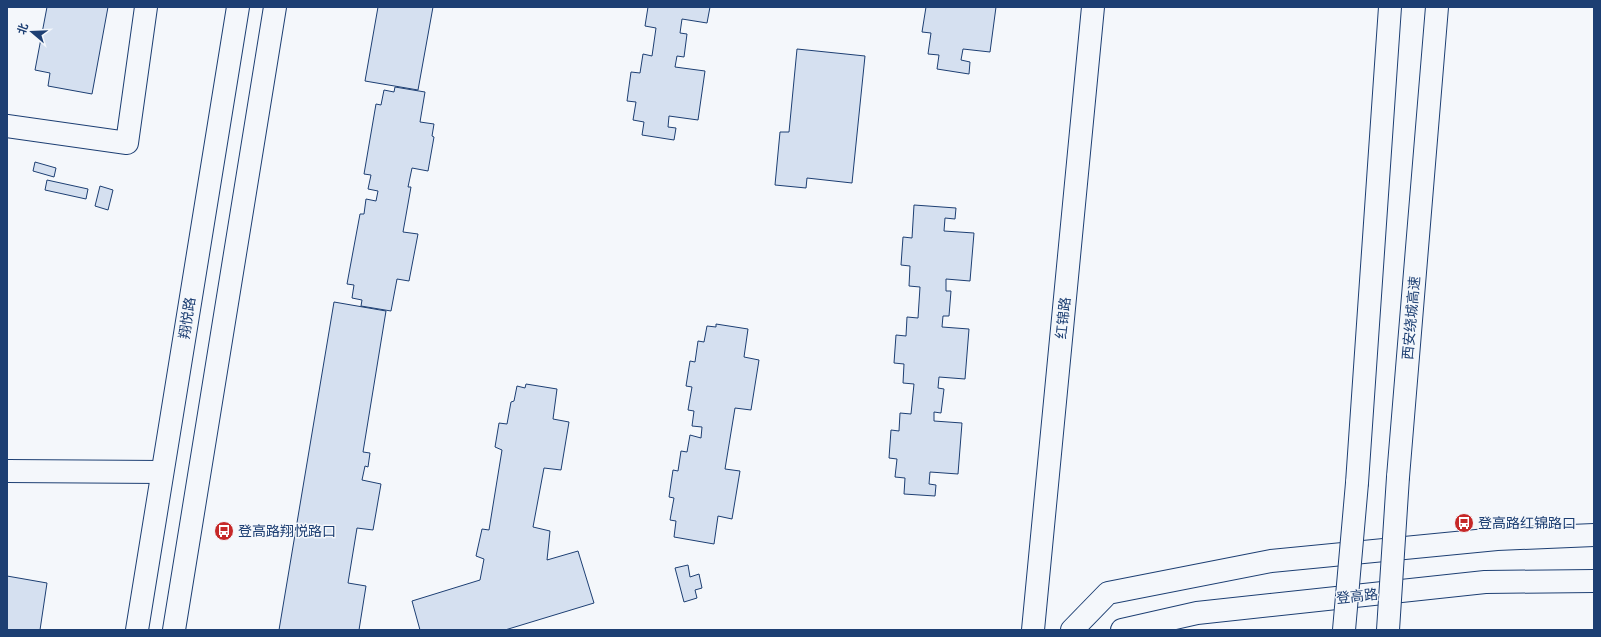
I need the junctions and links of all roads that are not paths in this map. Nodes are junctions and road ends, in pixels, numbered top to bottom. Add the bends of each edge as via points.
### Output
1 (146, 7) edge
2 (238, 7) edge
3 (275, 7) edge
4 (1093, 7) edge
5 (1390, 7) edge
6 (1437, 7) edge
7 (7, 126) edge
8 (7, 471) edge
9 (162, 472) junction
10 (1594, 535) edge
11 (1594, 581) edge
12 (137, 630) edge
13 (174, 630) edge
14 (1033, 630) edge
15 (1072, 630) edge
16 (1122, 630) edge
17 (1344, 630) edge
18 (1388, 630) edge

1 - 7 main road via 127,143
2 - 9 main road, 翔悦路
3 - 13 main road
4 - 14 main road, 红锦路
5 - 17 main road, bridge via 1357,483
6 - 18 main road, 西安绕城高速, bridge via 1398,477
8 - 9 main road
9 - 12 main road, 翔悦路
10 - 15 main road via 1497,539 1271,561 1108,593
11 - 16 main road, 登高路 via 1462,584 1197,613

